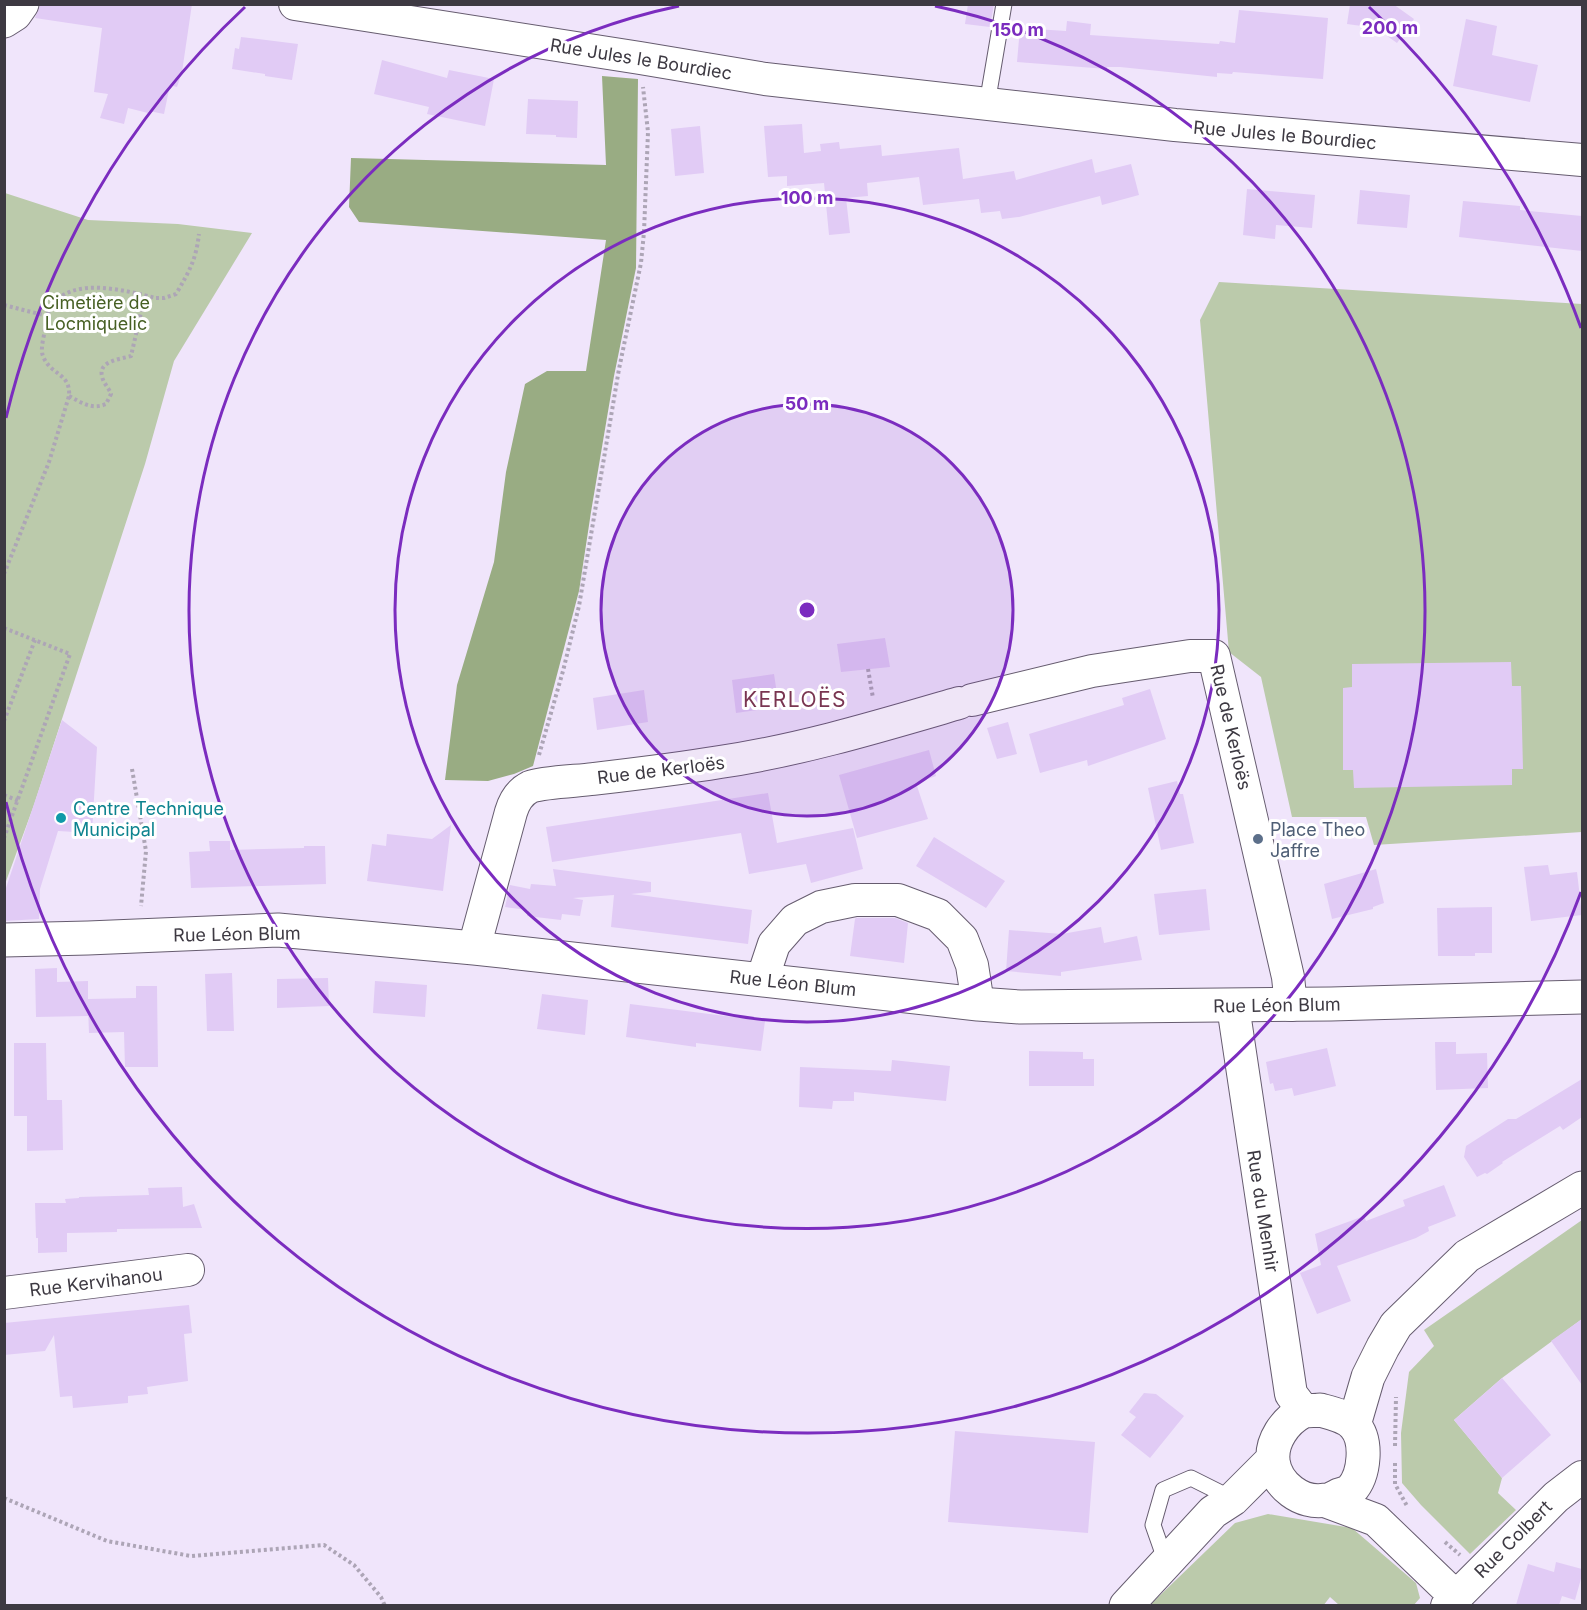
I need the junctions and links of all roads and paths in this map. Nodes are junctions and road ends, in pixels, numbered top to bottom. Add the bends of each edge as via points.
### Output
1 (22, 4) edge
2 (295, 4) edge
3 (1004, 4) edge
4 (4, 21) edge
5 (640, 58) junction
6 (987, 104) junction
7 (1582, 160) edge
8 (199, 234) dead end
9 (145, 295) junction
10 (4, 305) edge
11 (47, 316) junction
12 (69, 396) junction
13 (4, 574) edge
14 (4, 628) edge
15 (35, 640) junction
16 (4, 721) edge
17 (132, 769) dead end
18 (530, 787) junction
19 (4, 795) edge
20 (19, 801) junction
21 (4, 838) edge
22 (138, 937) junction
23 (4, 940) edge
24 (474, 948) junction
25 (762, 980) junction
26 (1582, 997) edge
27 (978, 1004) junction
28 (1290, 1005) junction
29 (1233, 1006) junction
30 (1582, 1188) edge
31 (188, 1270) dead end
32 (4, 1293) edge
33 (1383, 1383) junction
34 (1312, 1411) junction
35 (1354, 1425) junction
36 (1395, 1451) dead end
37 (1273, 1459) junction
38 (1395, 1462) dead end
39 (1361, 1472) junction
40 (1582, 1477) edge
41 (1287, 1489) junction
42 (4, 1498) edge
43 (1233, 1499) junction
44 (1325, 1501) junction
45 (1407, 1507) dead end
46 (1376, 1520) junction
47 (1439, 1536) dead end
48 (1166, 1562) junction
49 (1479, 1573) junction
50 (1451, 1601) edge
51 (385, 1605) edge
52 (1126, 1605) edge

1 - 4 street
2 - 5 street, Rue Jules le Bourdiec
3 - 6 lane
5 - 6 street, Rue Jules le Bourdiec via 765,79
5 - 18 path via 648,132 641,263 579,606
6 - 7 street, Rue Jules le Bourdiec via 1175,125
8 - 9 path via 196,255 176,294 164,298
9 - 11 path via 82,288 64,295 52,305
9 - 12 path via 131,356 109,362 101,373 111,394 106,404 87,406
10 - 11 path
11 - 12 path via 42,354 49,367 66,379
12 - 13 path via 50,462
14 - 15 path
15 - 16 path
15 - 20 path via 70,654
17 - 22 path via 146,851
18 - 24 street via 514,802
18 - 28 street, Rue de Kerloës via 761,756 1092,671 1214,656 1288,976
19 - 20 path
20 - 21 path
22 - 23 street, Rue Léon Blum
22 - 24 street, Rue Léon Blum via 278,930
24 - 25 street, Rue Léon Blum
25 - 27 street, Rue Léon Blum
25 - 27 street via 774,944 795,920 821,907 855,900 898,900 938,915 962,939 972,965
26 - 28 street, Rue Léon Blum
27 - 29 street, Rue Léon Blum
28 - 29 street, Rue Léon Blum
29 - 34 street, Rue du Menhir via 1290,1394
30 - 33 street via 1467,1256 1396,1325 1383,1347
31 - 32 street, Rue Kervihanou
33 - 34 street
33 - 35 street
33 - 36 path via 1395,1398
34 - 35 street via 1336,1414
34 - 37 street via 1287,1423 1276,1440
35 - 39 street via 1364,1454
37 - 41 street via 1277,1475
37 - 43 street
38 - 45 path via 1395,1484
39 - 44 street via 1351,1491
39 - 46 street
40 - 49 street, Rue Colbert via 1556,1497
41 - 43 street
41 - 44 street via 1305,1499
42 - 51 path via 107,1541 191,1556 324,1545 354,1565
43 - 48 street via 1213,1512
43 - 48 lane via 1191,1478 1163,1490 1153,1525
44 - 46 street
46 - 50 street
47 - 49 path
48 - 52 street
49 - 50 street, Rue Colbert

